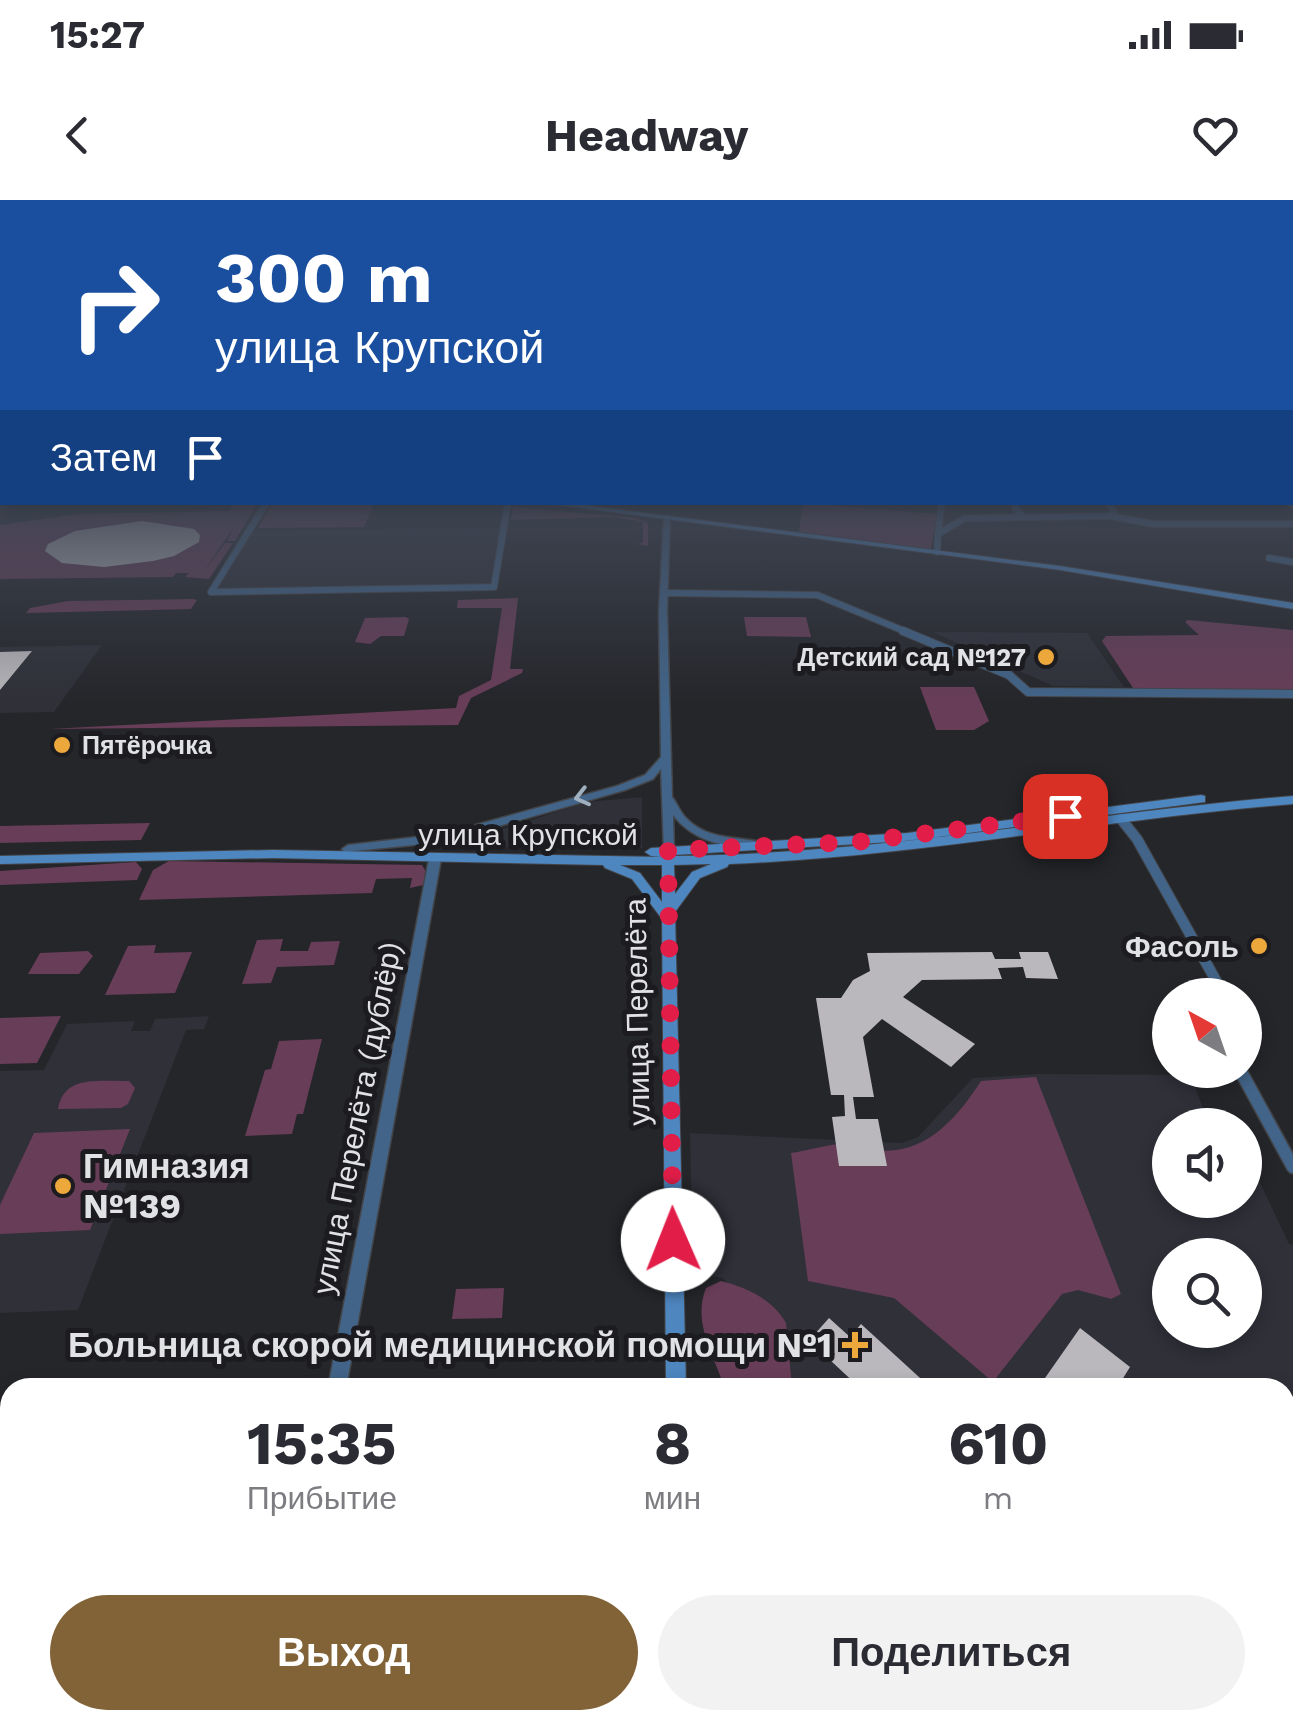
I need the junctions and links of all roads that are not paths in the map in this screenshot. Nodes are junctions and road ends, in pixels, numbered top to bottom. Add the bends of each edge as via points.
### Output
1 (231, 560) edge
2 (499, 560) edge
3 (665, 560) edge
4 (1001, 560) edge
5 (664, 593) junction
6 (1293, 606) edge
7 (1293, 694) edge
8 (666, 756) junction
9 (668, 792) junction
10 (1293, 792) edge
11 (1293, 800) edge
12 (1116, 814) junction
13 (784, 847) junction
14 (348, 849) junction
15 (668, 855) junction
16 (0, 857) edge
17 (435, 859) junction
18 (743, 859) junction
19 (586, 861) junction
20 (668, 920) junction
21 (1215, 978) edge
22 (1250, 1088) edge
23 (1293, 1167) edge
24 (339, 1378) edge
25 (676, 1378) edge

1 - 2 street via 211,592 494,588
3 - 5 street, улица Перелёта
4 - 6 main road
5 - 7 street via 817,595 1010,675 1028,692
5 - 8 street, улица Перелёта
8 - 9 street, улица Перелёта
8 -> 14 street via 649,776 621,788 444,838
9 - 13 street via 678,816 698,834
9 - 15 street, улица Перелёта
10 - 12 main road, улица Крупской
11 - 12 main road, улица Крупской
12 - 13 main road, улица Крупской
12 - 18 main road, улица Крупской via 914,847
12 - 21 street via 1137,839
13 - 15 main road, улица Крупской
14 - 15 main road, улица Крупской
14 - 16 main road, улица Крупской
15 - 18 main road, улица Крупской
15 - 19 main road, улица Крупской
15 - 20 main road, улица Перелёта
16 - 17 main road, улица Крупской
17 - 19 main road, улица Крупской
17 - 24 street, улица Перелёта (дублёр)
18 - 20 main road via 696,875
19 - 20 main road via 636,876
20 - 25 main road, улица Перелёта
22 - 23 street

